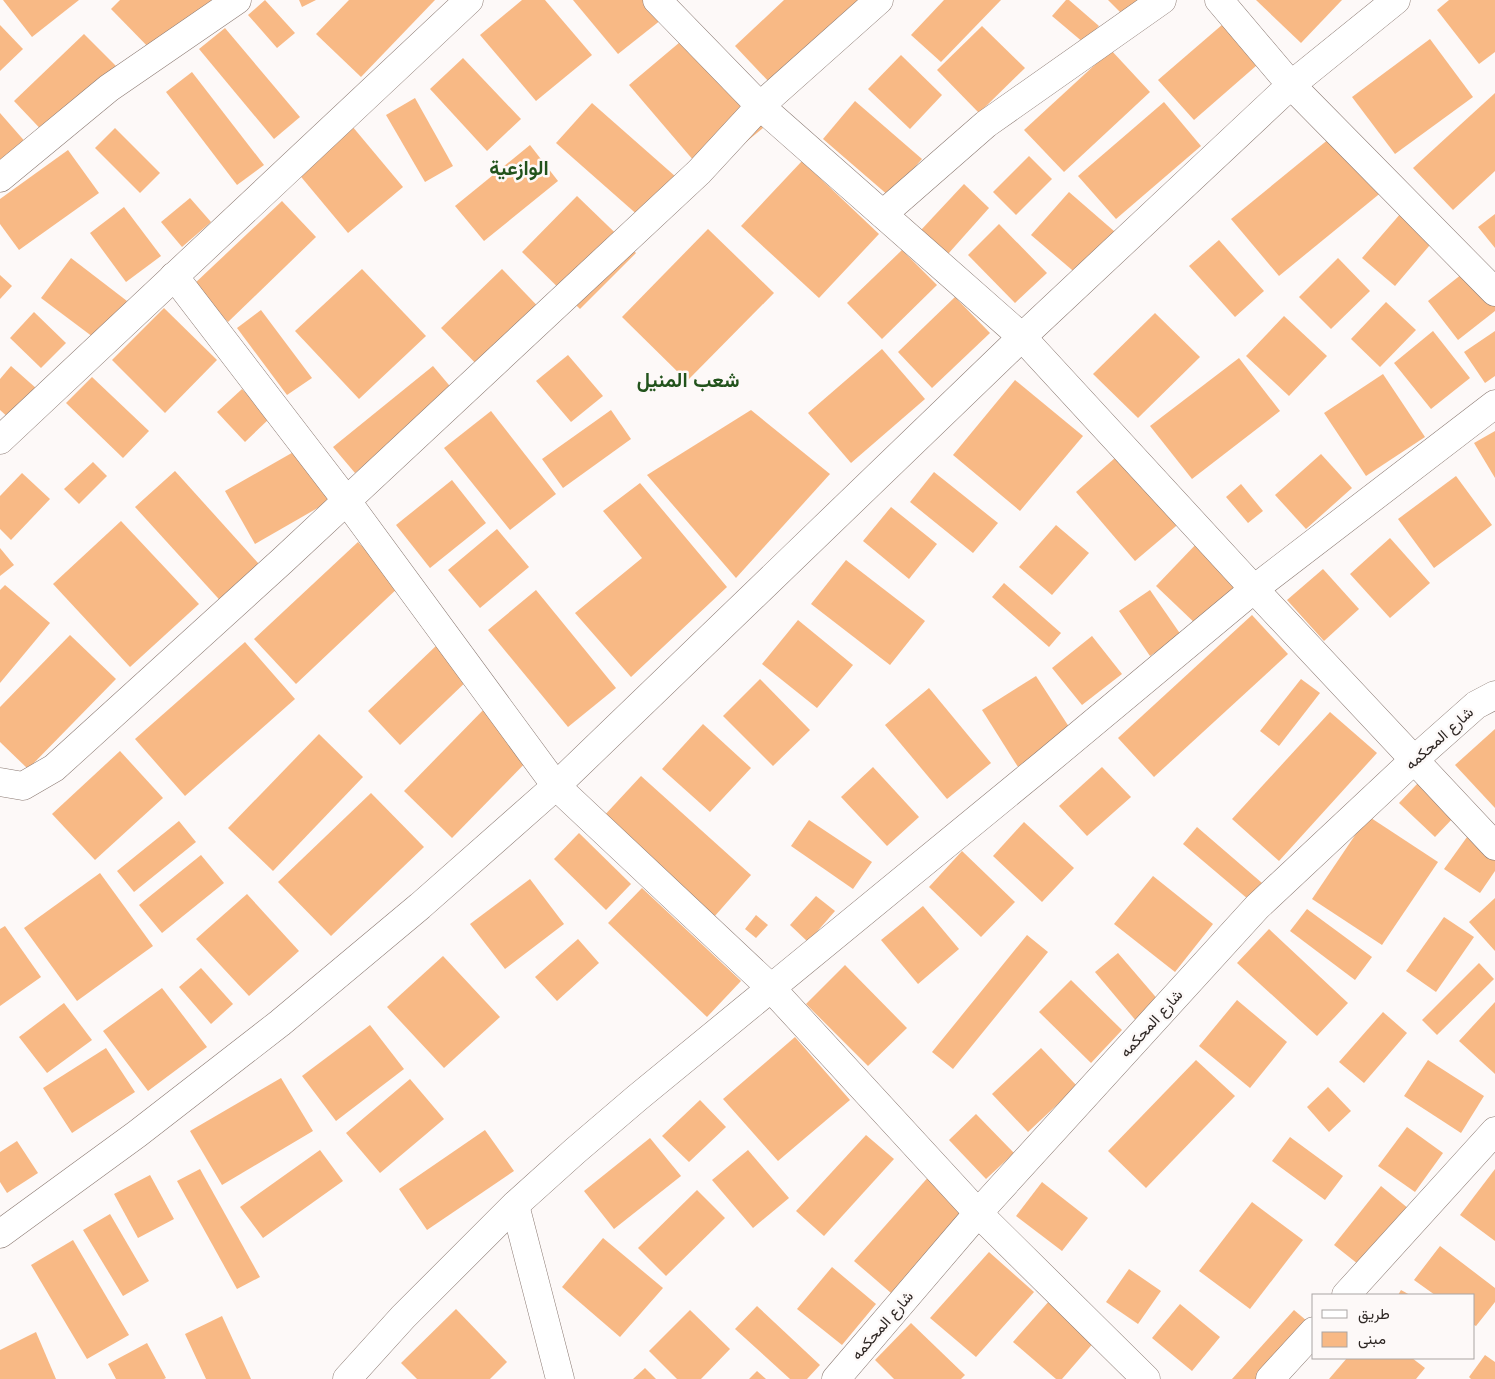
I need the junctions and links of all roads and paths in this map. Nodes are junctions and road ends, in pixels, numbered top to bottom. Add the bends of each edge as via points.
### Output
1 (237, 0) edge
2 (469, 0) edge
3 (657, 0) edge
4 (879, 0) edge
5 (1162, 0) edge
6 (1219, 0) edge
7 (1396, 0) edge
8 (1291, 85) junction
9 (760, 106) junction
10 (0, 178) edge
11 (883, 214) junction
12 (174, 276) junction
13 (1495, 292) edge
14 (1022, 337) junction
15 (1495, 404) edge
16 (0, 440) edge
17 (346, 500) junction
18 (1254, 589) junction
19 (1495, 696) edge
20 (1414, 760) junction
21 (0, 782) edge
22 (556, 786) junction
23 (1495, 846) edge
24 (771, 988) junction
25 (1495, 1131) edge
26 (515, 1205) junction
27 (978, 1213) junction
28 (0, 1234) edge
29 (1347, 1294) edge
30 (1312, 1333) edge
31 (347, 1379) edge
32 (560, 1379) edge
33 (836, 1379) edge
34 (1146, 1379) edge
35 (1270, 1379) edge

1 - 10 street via 109,88
2 - 12 street
3 - 9 street
4 - 9 street
5 - 11 street via 986,124
6 - 8 street
7 - 8 street
8 - 13 street
8 - 14 street
9 - 11 street
9 - 17 street via 699,172
11 - 14 street
12 - 16 street
12 - 17 street
14 - 18 street
14 - 22 street
15 - 18 street
17 - 21 street via 54,768 23,786
17 - 22 street
18 - 20 street
18 - 24 street
19 - 20 street, شارع المحكمه via 1476,706
20 - 23 street
20 - 27 street, شارع المحكمه via 1257,907
22 - 24 street
22 - 28 street via 280,1023 137,1134
24 - 26 street via 637,1098
24 - 27 street
25 - 29 street
26 - 31 street via 403,1317
26 - 32 street
27 - 33 street, شارع المحكمه
27 - 34 street
30 - 35 street

